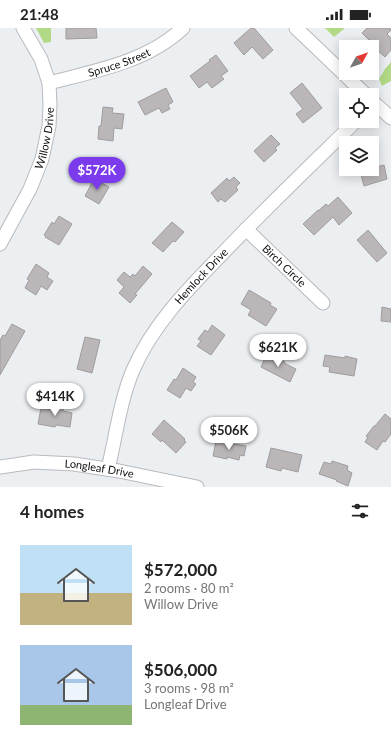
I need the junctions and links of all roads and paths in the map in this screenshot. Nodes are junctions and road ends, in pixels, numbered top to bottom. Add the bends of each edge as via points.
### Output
1 (23, 28) edge
2 (183, 28) edge
3 (296, 28) edge
4 (49, 83) junction
5 (358, 88) edge
6 (379, 108) edge
7 (391, 118) edge
8 (349, 128) edge
9 (246, 229) junction
10 (0, 244) edge
11 (323, 303) dead end
12 (0, 467) edge
13 (108, 470) junction
14 (197, 487) edge

1 - 4 street, Willow Drive via 41,59
2 - 4 street, Spruce Street via 162,44 118,65
3 - 5 street
4 - 10 street, Willow Drive via 49,126 42,159 30,189
6 - 7 street
8 - 9 street, Hemlock Drive
9 - 11 street, Birch Circle
9 - 13 street, Hemlock Drive via 166,316 146,345 133,370 124,398
12 - 13 street, Longleaf Drive via 34,462 74,464
13 - 14 street, Longleaf Drive

